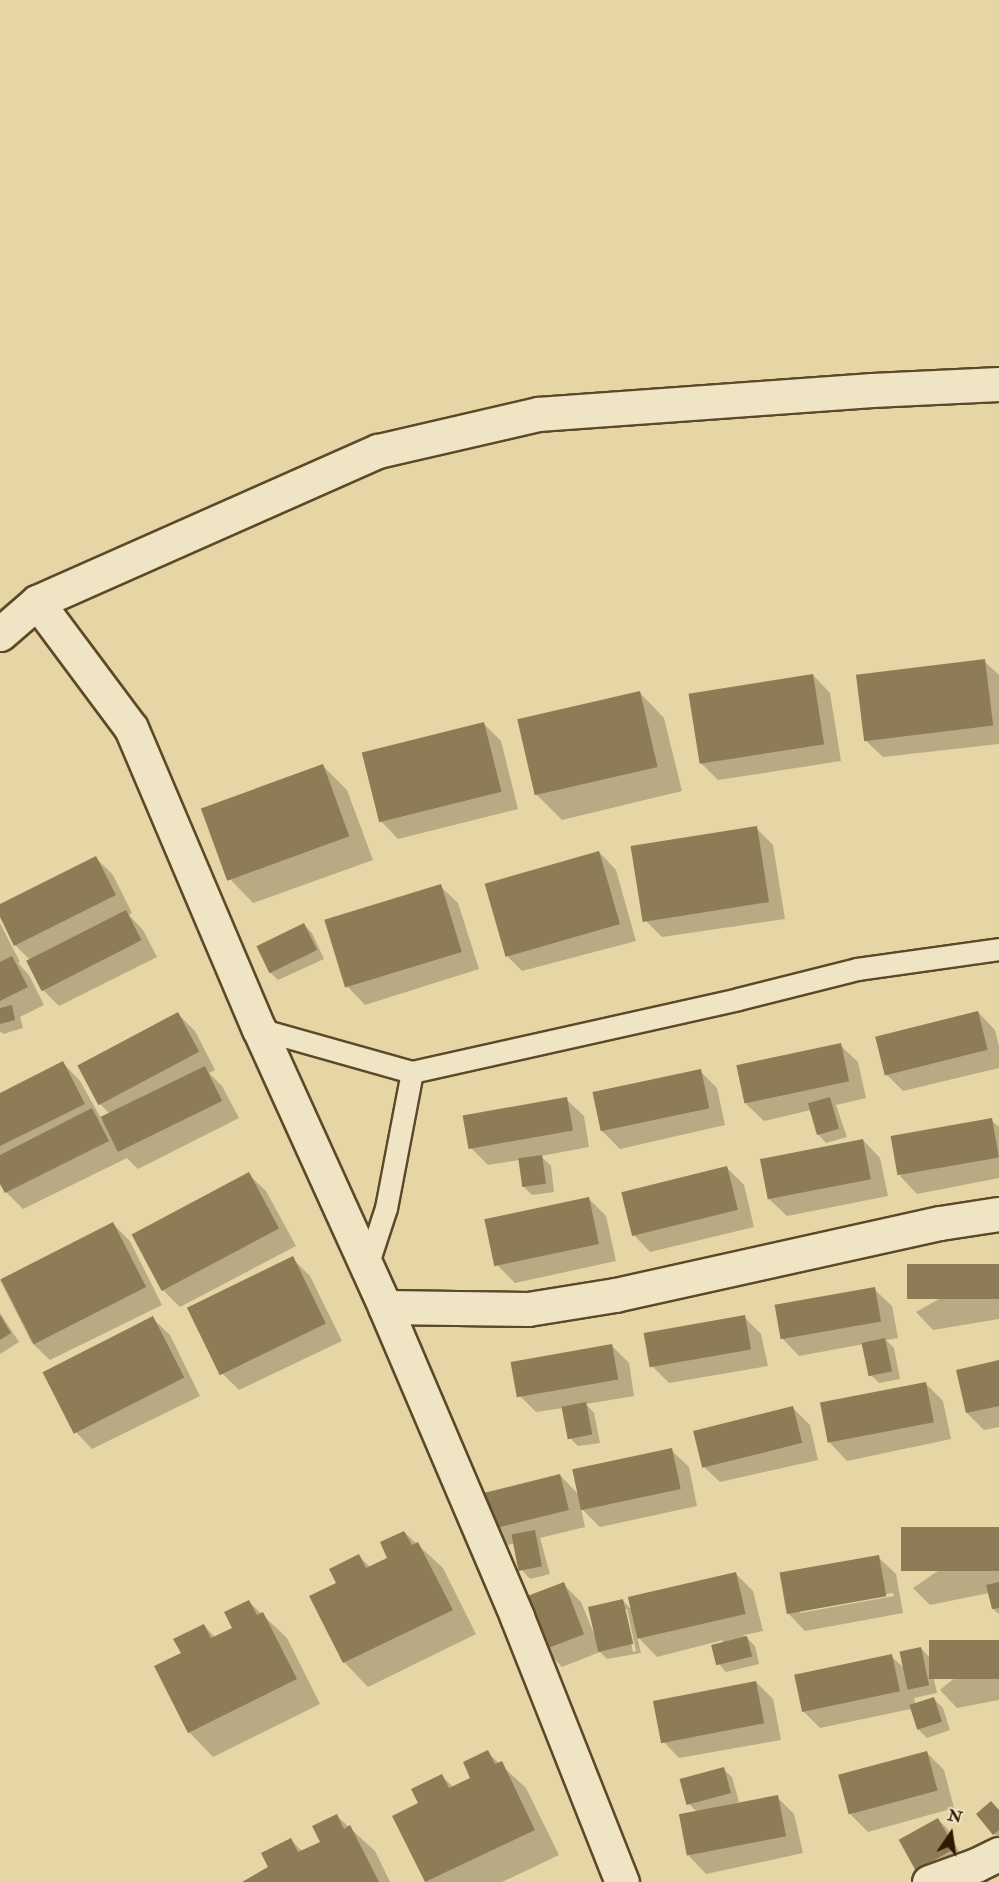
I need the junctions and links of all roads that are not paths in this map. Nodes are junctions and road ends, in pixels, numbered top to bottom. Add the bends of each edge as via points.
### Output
1 (999, 384) edge
2 (37, 602) junction
3 (0, 634) edge
4 (999, 949) edge
5 (259, 1029) junction
6 (412, 1072) junction
7 (999, 1214) edge
8 (367, 1266) junction
9 (385, 1307) junction
10 (999, 1854) edge
11 (622, 1882) edge
12 (929, 1882) edge

1 - 2 street via 527,416 378,451
2 - 3 street
2 - 5 street via 131,728
4 - 6 lane via 857,969
5 - 6 lane
5 - 8 street
6 - 8 lane via 386,1208
7 - 9 street via 528,1309
8 - 9 street
9 - 11 street via 517,1617
10 - 12 street

